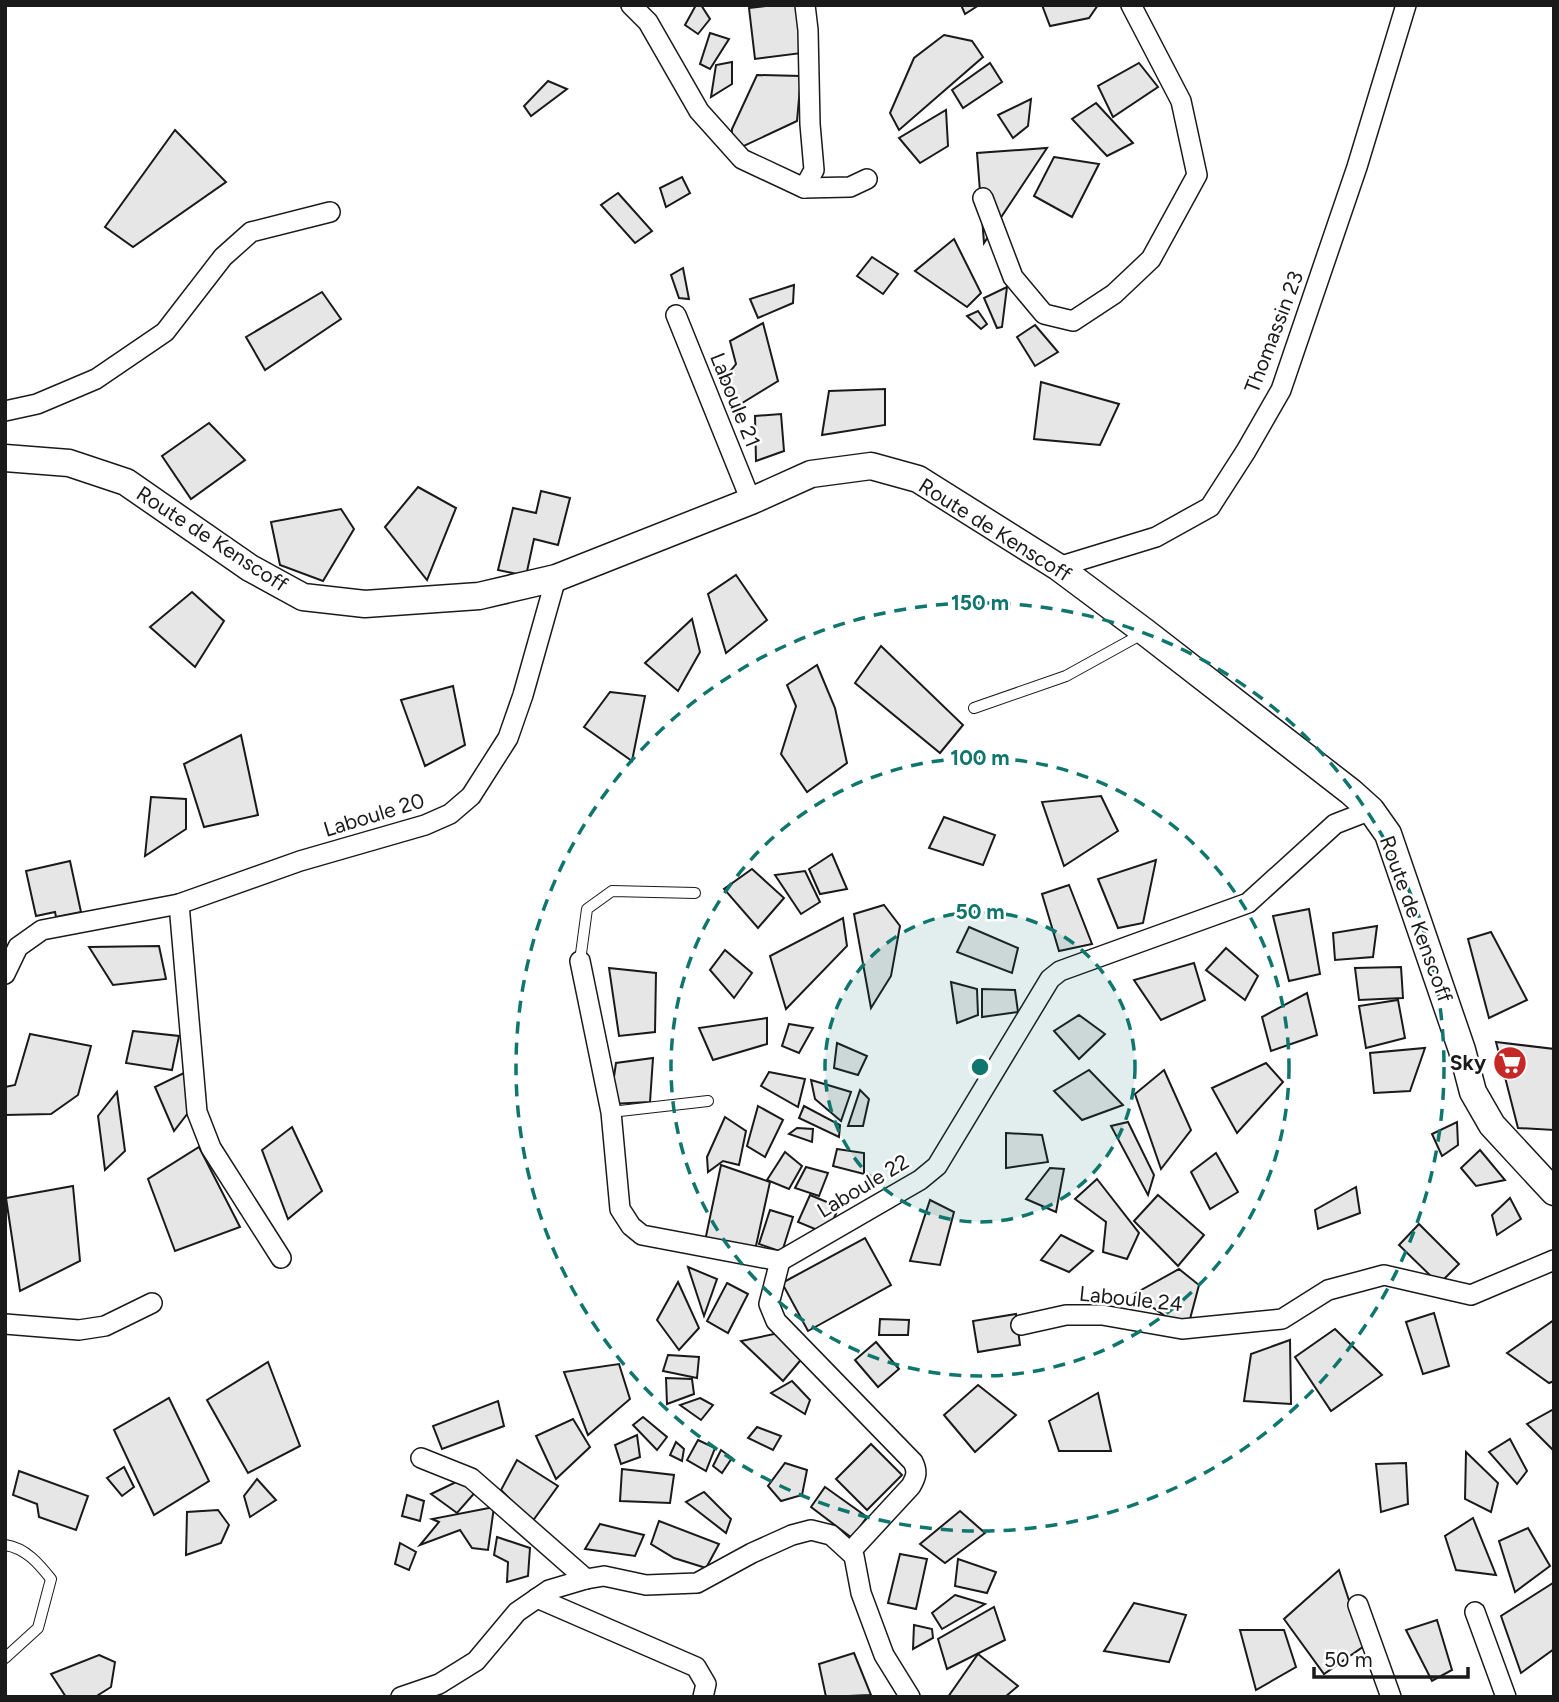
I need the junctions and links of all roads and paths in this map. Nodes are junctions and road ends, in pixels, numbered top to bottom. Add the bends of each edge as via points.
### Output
1 (631, 5) edge
2 (804, 5) edge
3 (1131, 5) edge
4 (1406, 5) edge
5 (867, 179) dead end
6 (804, 188) junction
7 (984, 198) dead end
8 (330, 212) dead end
9 (677, 315) dead end
10 (5, 411) edge
11 (5, 458) edge
12 (751, 501) junction
13 (1058, 567) junction
14 (556, 578) junction
15 (1145, 632) junction
16 (974, 708) dead end
17 (1371, 810) junction
18 (695, 893) dead end
19 (179, 904) junction
20 (580, 961) joint
21 (5, 974) edge
22 (708, 1101) dead end
23 (611, 1112) junction
24 (1554, 1192) edge
25 (281, 1258) dead end
26 (1554, 1260) edge
27 (779, 1261) junction
28 (152, 1303) dead end
29 (5, 1324) edge
30 (1021, 1325) dead end
31 (421, 1458) dead end
32 (5, 1545) edge
33 (850, 1552) junction
34 (586, 1578) junction
35 (537, 1598) junction
36 (1358, 1605) dead end
37 (1475, 1612) dead end
38 (5, 1658) edge
39 (401, 1697) edge
40 (703, 1697) edge
41 (910, 1697) edge
42 (1391, 1697) edge
43 (1506, 1697) edge

1 - 6 street via 648,22 699,111 741,159
2 - 6 street via 814,170
3 - 7 street via 1181,102 1197,174 1151,259 1114,294 1073,321 1044,314 1013,277
4 - 13 street, Thomassin 23 via 1281,390 1246,451 1210,507 1156,537
5 - 6 street via 850,187
8 - 10 street via 251,232 223,257 165,332 96,379 37,404
9 - 12 street, Laboule 21
11 - 14 main road, Route de Kenscoff via 69,463 126,482 250,568 303,597 365,604 479,596
12 - 13 main road, Route de Kenscoff via 811,474 871,466 918,479
12 - 14 main road, Route de Kenscoff
13 - 15 main road, Route de Kenscoff
14 - 19 street, Laboule 20 via 508,738 471,796 450,814 425,825 300,861
15 - 16 lane via 1066,676
15 - 17 main road, Route de Kenscoff
17 - 24 main road, Route de Kenscoff via 1388,834 1473,1092 1492,1125
17 - 27 street, Laboule 22 via 1335,824 1248,903 1059,971 937,1166
18 - 20 lane via 612,891 587,909
19 - 21 street, Laboule 20 via 43,930 18,947
19 - 25 street via 197,1112 211,1148
20 - 23 street
22 - 23 lane
23 - 27 street via 620,1209 631,1226 642,1235
26 - 30 street, Laboule 24 via 1471,1295 1384,1275 1328,1290 1282,1319 1182,1329 1102,1315 1066,1315
27 - 33 street via 769,1304 776,1321 916,1469 911,1486
28 - 29 street via 105,1326 79,1330
31 - 34 street via 471,1478
32 - 38 lane via 35,1559 51,1578 38,1628
33 - 34 street via 831,1535 811,1530 752,1553 697,1583 646,1585 604,1576
33 - 41 street via 884,1655
34 - 35 street
35 - 39 street via 517,1612 476,1661 439,1684
35 - 40 street via 696,1667 706,1684
36 - 42 street
37 - 43 street

